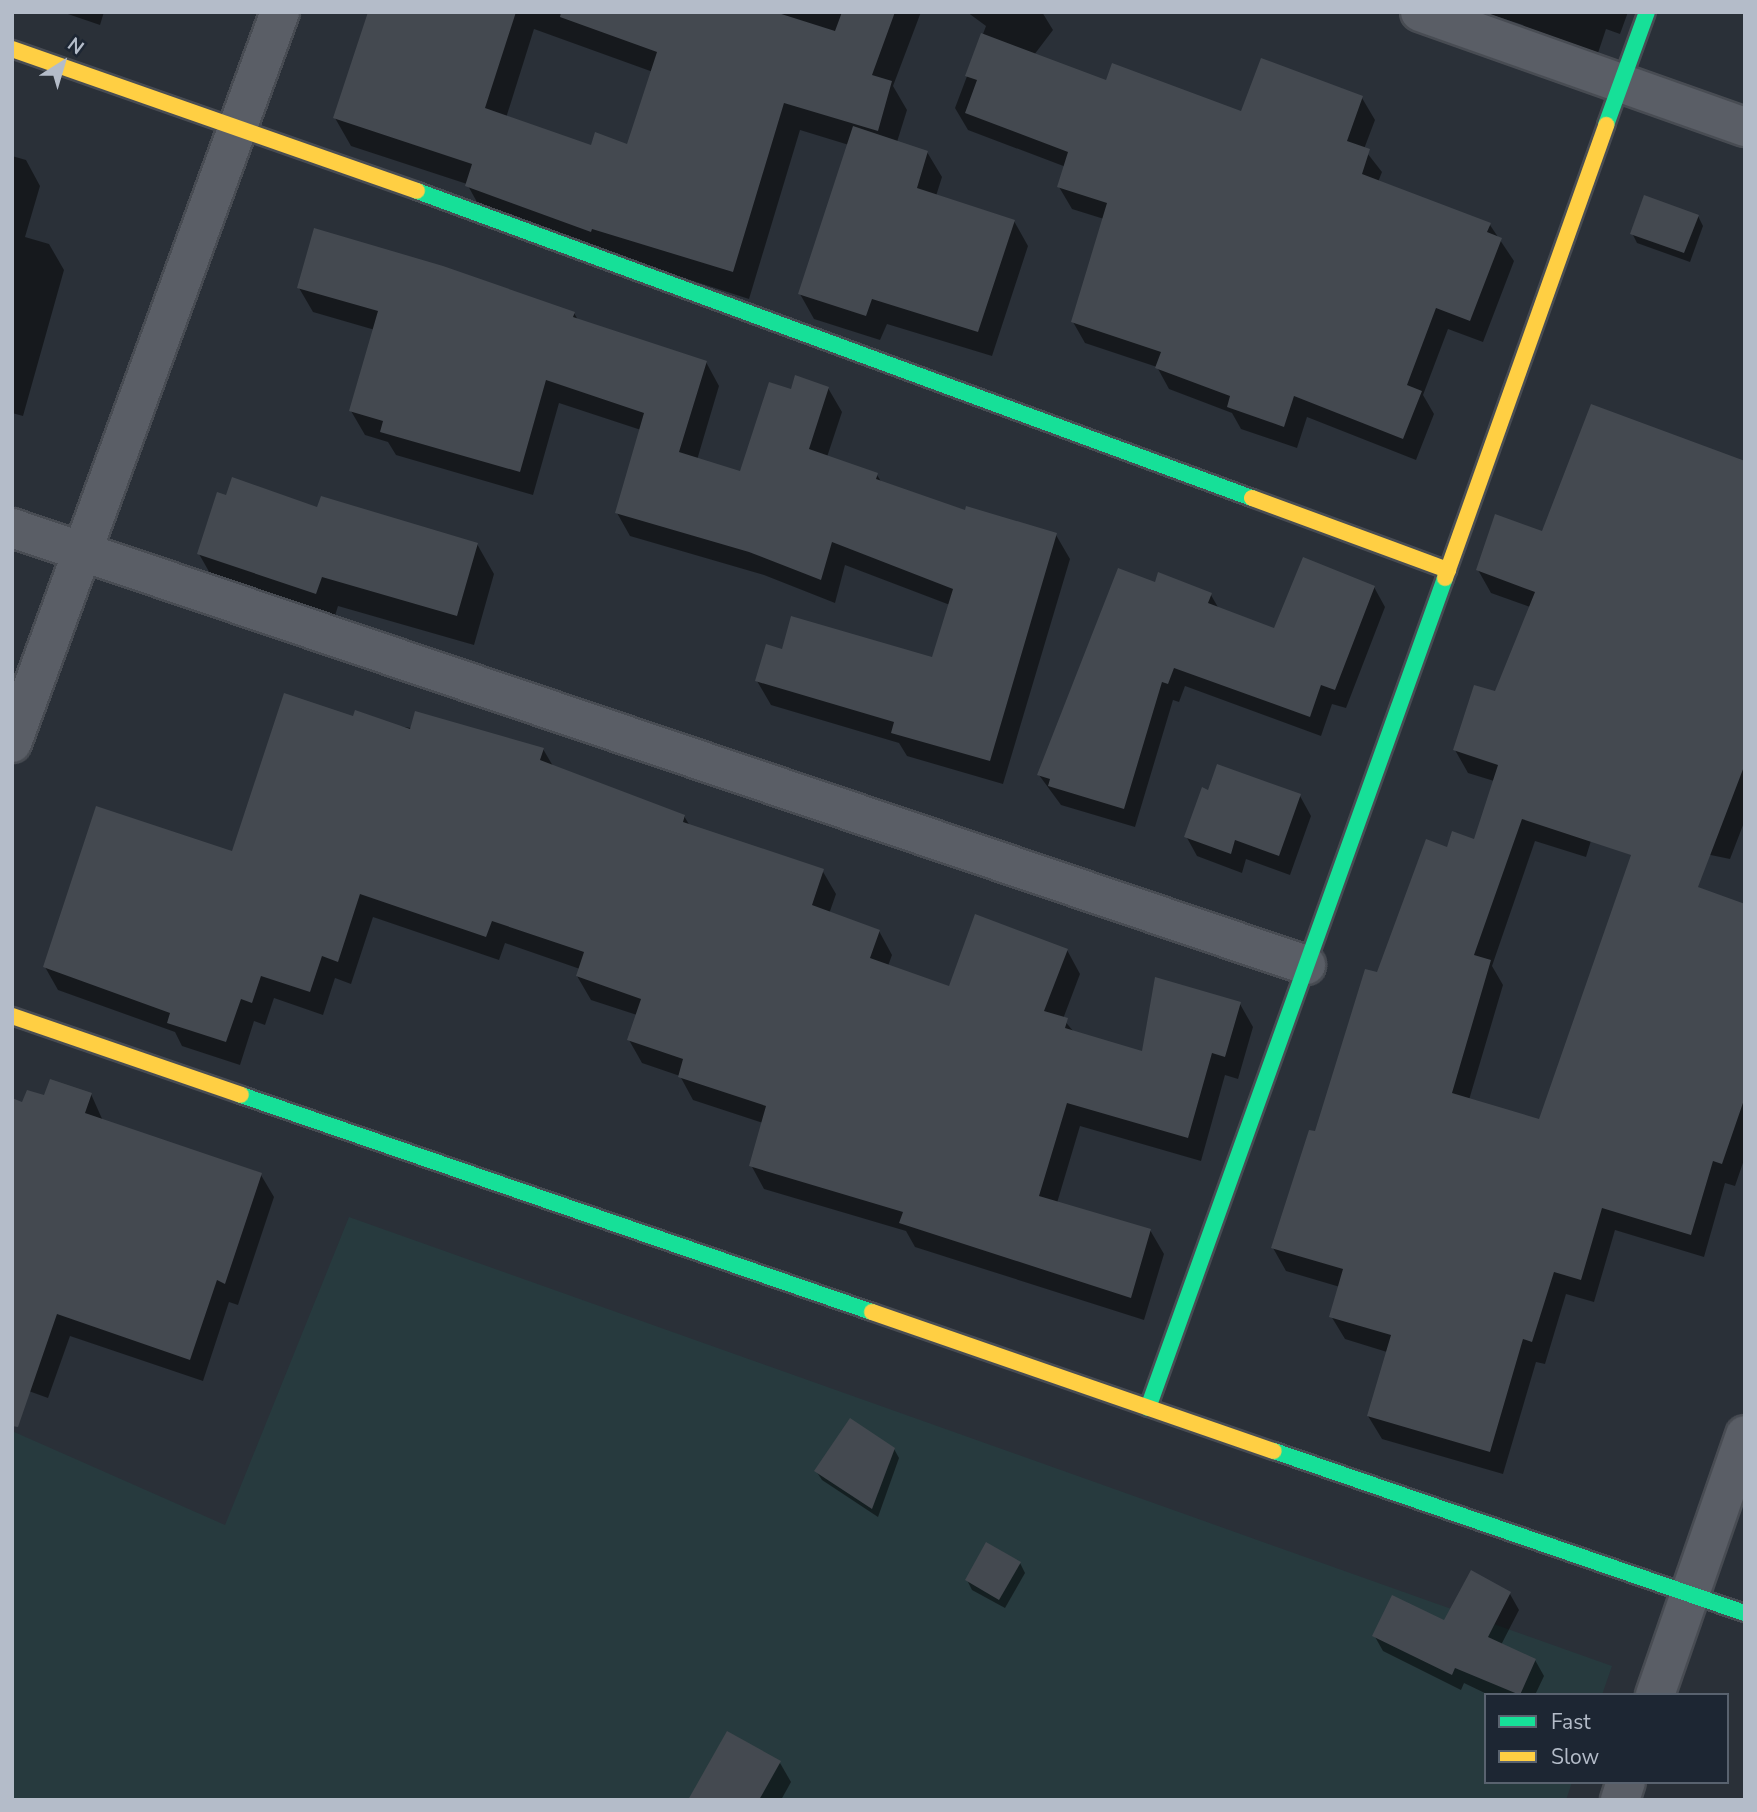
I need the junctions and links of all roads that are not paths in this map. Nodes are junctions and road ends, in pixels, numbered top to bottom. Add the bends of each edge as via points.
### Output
1 (280, 12) edge
2 (1420, 12) edge
3 (1647, 12) edge
4 (12, 49) edge
5 (1621, 83) junction
6 (239, 126) junction
7 (1745, 127) edge
8 (12, 528) edge
9 (82, 552) junction
10 (1448, 570) junction
11 (12, 743) edge
12 (1306, 965) junction
13 (12, 1016) edge
14 (1148, 1408) junction
15 (1745, 1434) edge
16 (1688, 1594) junction
17 (1745, 1613) edge
18 (1656, 1693) edge

1 - 6 street
2 - 5 street
3 - 5 street
4 - 6 street
5 - 7 street
5 - 10 street
6 - 9 street
6 - 10 street
8 - 9 street
9 - 11 street
9 - 12 street
10 - 12 street
12 - 14 street
13 - 14 street
14 - 16 street
15 - 16 street
16 - 17 street
16 - 18 street

